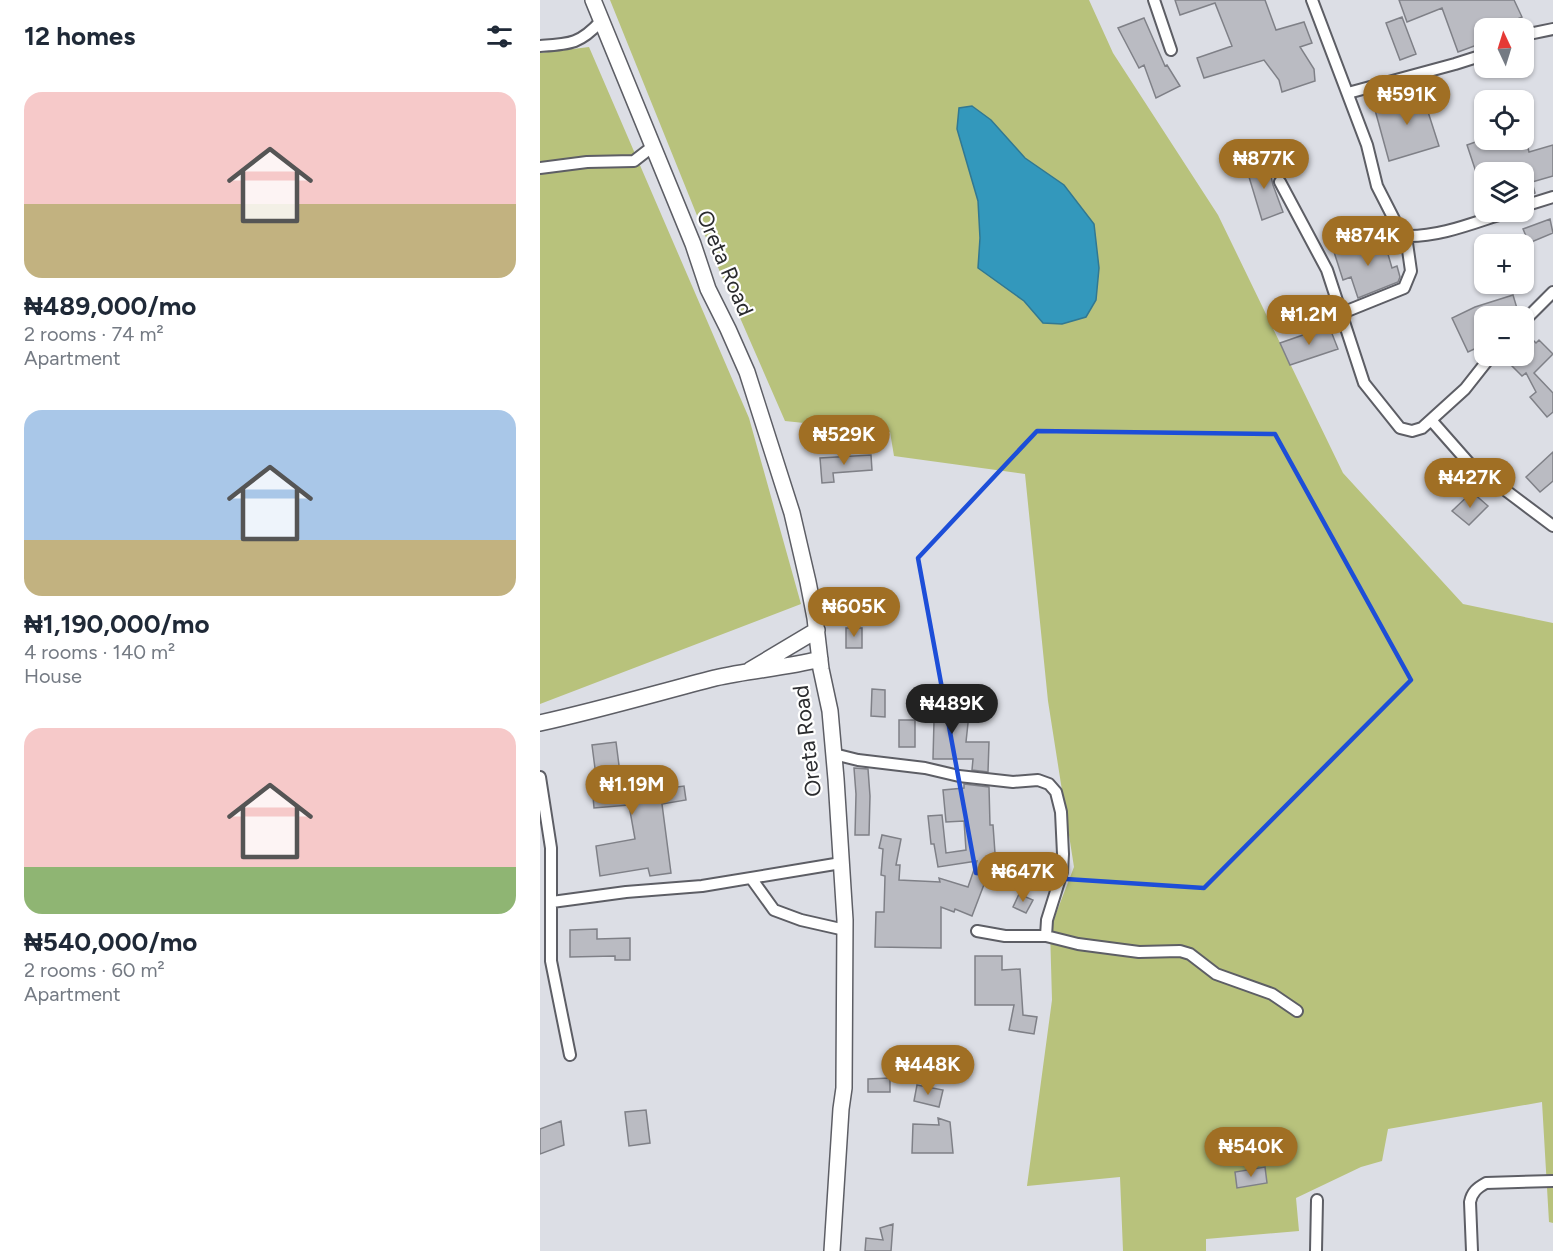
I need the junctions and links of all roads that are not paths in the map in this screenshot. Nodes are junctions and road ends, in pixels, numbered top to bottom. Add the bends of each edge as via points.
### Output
1 (593, 0) edge
2 (1154, 0) edge
3 (1312, 0) edge
4 (601, 21) junction
5 (1553, 29) edge
6 (1534, 33) edge
7 (540, 46) edge
8 (1171, 50) dead end
9 (1474, 58) edge
10 (1348, 93) junction
11 (652, 147) junction
12 (540, 168) edge
13 (1280, 182) dead end
14 (1553, 197) edge
15 (1534, 203) edge
16 (1476, 222) edge
17 (1406, 236) junction
18 (1550, 300) edge
19 (1342, 313) junction
20 (1534, 313) edge
21 (1483, 366) edge
22 (1431, 420) junction
23 (1553, 526) edge
24 (817, 630) junction
25 (820, 659) junction
26 (748, 671) junction
27 (540, 723) edge
28 (834, 754) junction
29 (540, 777) edge
30 (841, 863) junction
31 (751, 878) junction
32 (552, 902) junction
33 (845, 930) junction
34 (977, 931) dead end
35 (1046, 936) junction
36 (1297, 1011) dead end
37 (570, 1055) dead end
38 (1553, 1181) edge
39 (1317, 1200) dead end
40 (832, 1251) edge
41 (1316, 1251) edge
42 (1472, 1251) edge

1 - 4 street, Oreta Road
2 - 8 street
3 - 10 street
4 - 7 street via 587,36 568,44
4 - 11 street, Oreta Road
5 - 6 street
9 - 10 street
10 - 17 street via 1377,186
11 - 12 street via 634,161
11 - 24 street, Oreta Road via 708,290 747,372 792,513
13 - 19 street via 1327,270
14 - 15 street
16 - 17 street
17 - 19 street via 1411,271 1404,288
18 - 20 street
19 - 22 street via 1364,383 1400,428 1412,431
21 - 22 street
22 - 23 street via 1468,462
24 - 25 street, Oreta Road
24 - 26 street
25 - 26 street
25 - 28 street, Oreta Road
26 - 27 street
28 - 30 street, Oreta Road
28 - 35 street via 959,776 1013,782 1038,780 1049,784 1056,792 1061,812 1063,854
29 - 32 street via 551,848
30 - 31 street
30 - 33 street, Oreta Road
31 - 32 street
31 - 33 street via 774,910
32 - 37 street via 551,961
33 - 40 street, Oreta Road via 844,1088
34 - 35 street
35 - 36 street via 1138,952 1180,951 1216,974 1272,994
38 - 42 street via 1486,1184 1478,1188 1470,1202
39 - 41 street

